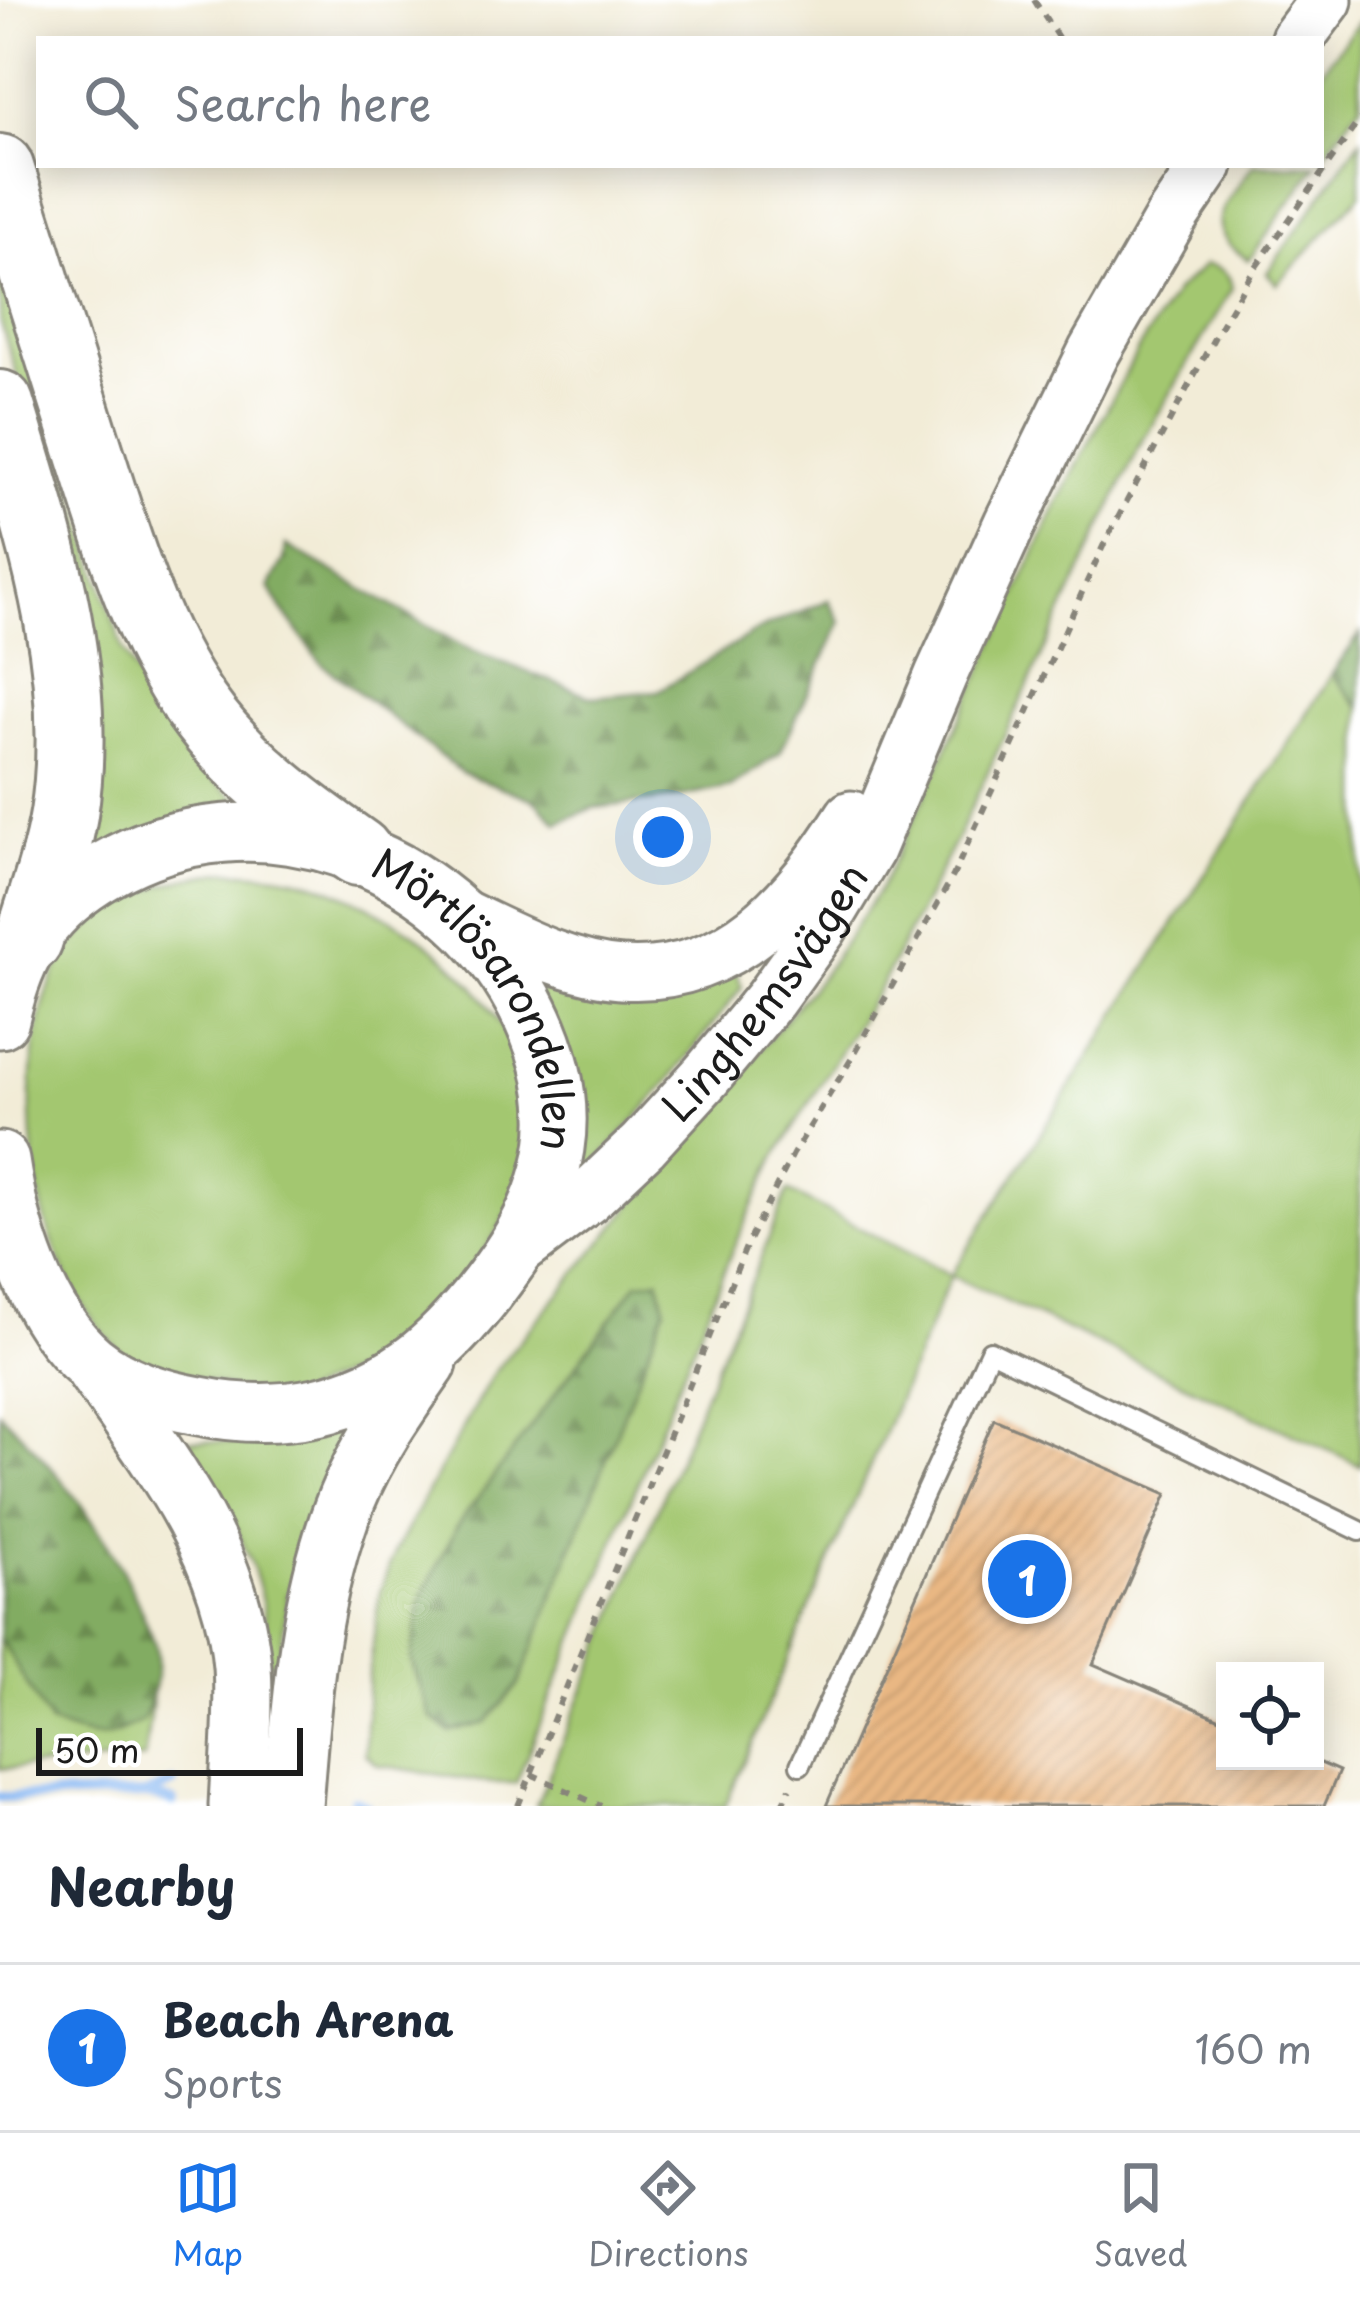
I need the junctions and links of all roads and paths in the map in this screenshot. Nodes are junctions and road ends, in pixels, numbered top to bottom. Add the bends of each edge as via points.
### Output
1 (1034, 0) edge
2 (1326, 0) edge
3 (1057, 36) edge
4 (1299, 36) edge
5 (1360, 118) edge
6 (0, 168) edge
7 (1205, 168) edge
8 (0, 404) edge
9 (941, 675) junction
10 (358, 852) junction
11 (458, 914) junction
12 (29, 939) junction
13 (0, 1019) edge
14 (0, 1161) edge
15 (513, 1255) junction
16 (0, 1273) edge
17 (445, 1340) junction
18 (73, 1341) junction
19 (1360, 1531) edge
20 (800, 1765) dead end
21 (531, 1774) junction
22 (238, 1806) edge
23 (292, 1806) edge
24 (518, 1806) edge
25 (601, 1806) edge

1 - 3 path
2 - 4 main road
5 - 21 path via 1220,327 1105,542 953,876 748,1242
6 - 10 highway via 100,485 173,670 244,761
7 - 9 main road, Linghemsvägen via 1094,352
8 - 12 highway via 55,600 67,682 64,815
9 - 11 main road, Linghemsvägen via 813,873 741,944 687,967 619,973
9 - 15 main road, Linghemsvägen via 868,850 770,999 643,1145
10 - 11 main road, Mörtlösarondellen
10 - 12 main road, Mörtlösarondellen via 243,832 159,844 83,883
11 - 15 main road, Mörtlösarondellen via 517,988 553,1077 556,1144
12 - 13 main road, Mörtlösarondellen
14 - 18 main road via 37,1289
15 - 17 main road, Mörtlösarondellen
16 - 18 main road
17 - 18 main road, Mörtlösarondellen via 353,1396 272,1413 153,1396
17 - 23 main road via 370,1451 330,1548
18 - 22 main road via 157,1455 221,1579 242,1665
19 - 20 lane via 990,1351
21 - 24 path
21 - 25 path

